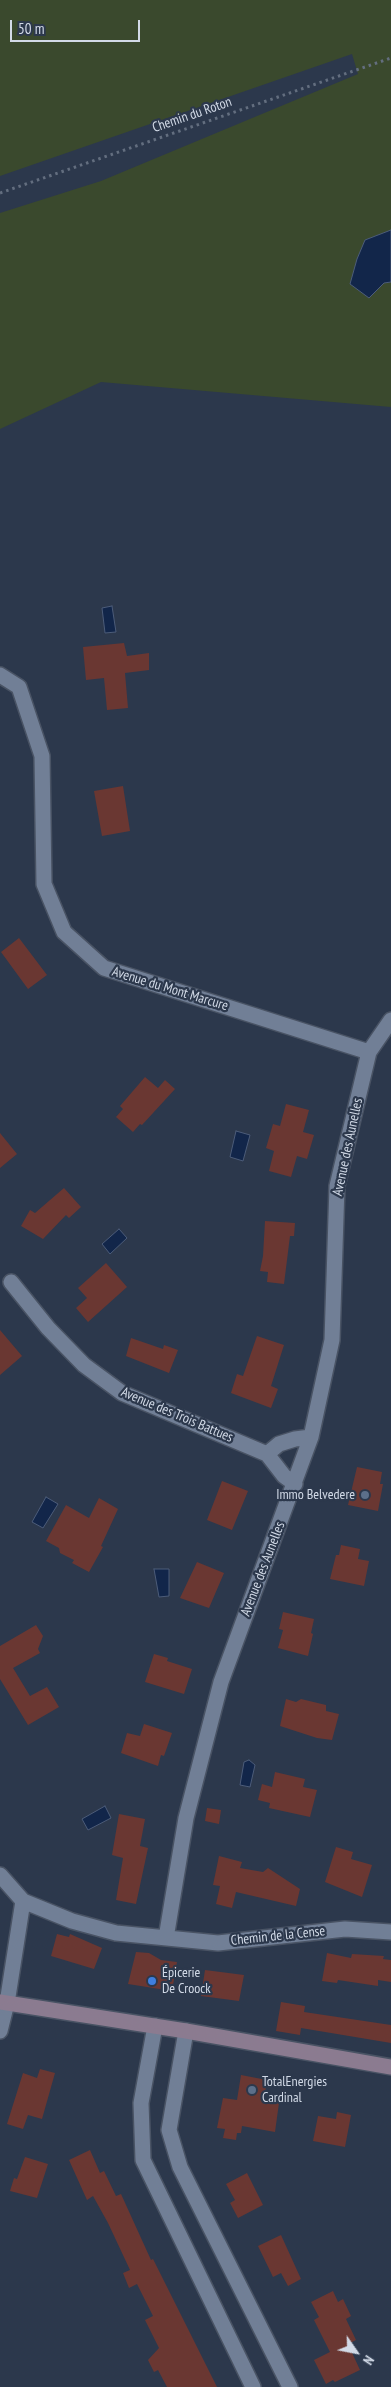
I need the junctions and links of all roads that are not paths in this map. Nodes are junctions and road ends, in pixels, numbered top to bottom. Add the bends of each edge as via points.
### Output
1 (0, 675) edge
2 (391, 1020) edge
3 (369, 1052) junction
4 (11, 1282) dead end
5 (311, 1437) junction
6 (267, 1454) junction
7 (295, 1484) junction
8 (0, 1875) edge
9 (23, 1900) junction
10 (391, 1932) edge
11 (166, 1938) junction
12 (4, 2002) edge
13 (155, 2026) junction
14 (0, 2031) edge
15 (186, 2031) junction
16 (391, 2067) edge
17 (253, 2387) edge
18 (290, 2387) edge

1 - 3 street, Avenue du Mont Marcure via 19,687 42,756 44,884 64,932 104,968
2 - 3 street
3 - 5 street, Avenue des Aunelles via 337,1186 332,1340
4 - 6 street, Avenue des Trois Battues via 84,1366 122,1393
5 - 6 street via 279,1444
5 - 7 street, Avenue des Aunelles
6 - 7 street, Avenue des Trois Battues via 284,1476
7 - 11 street, Avenue des Aunelles via 221,1682 186,1818
8 - 9 street
9 - 11 street, Chemin de la Cense via 72,1921 116,1933
9 - 12 street
10 - 11 street, Chemin de la Cense via 345,1929 218,1943
12 - 13 main road
12 - 14 street
13 - 15 main road
13 - 17 street via 141,2102 143,2160
15 - 16 main road
15 - 18 street via 169,2130 180,2167

